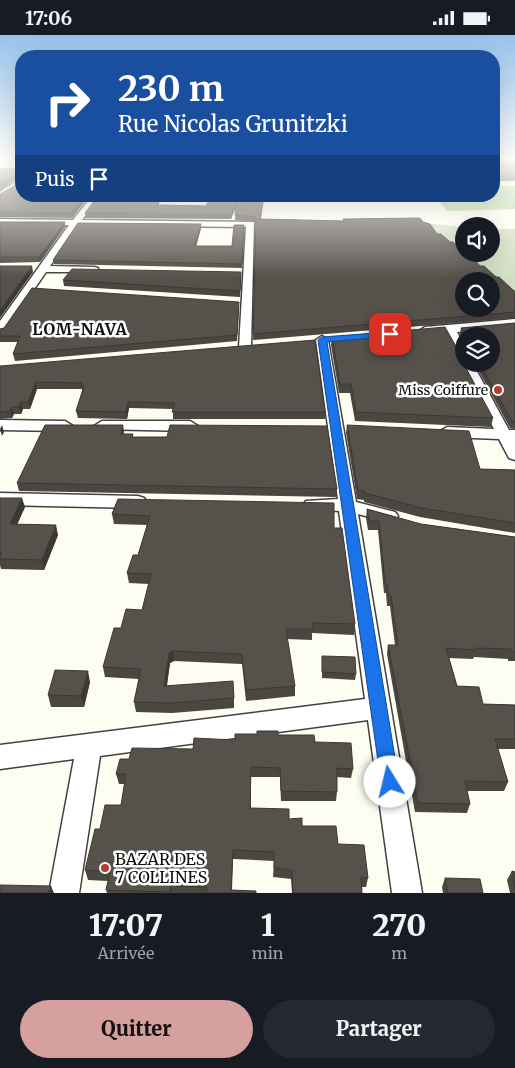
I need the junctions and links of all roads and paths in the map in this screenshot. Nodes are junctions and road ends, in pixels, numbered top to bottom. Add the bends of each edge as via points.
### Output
1 (91, 202) edge
2 (0, 221) edge
3 (74, 223) junction
4 (40, 268) junction
5 (101, 270) edge
6 (6, 312) edge
7 (515, 323) edge
8 (449, 329) junction
9 (0, 330) edge
10 (410, 333) edge
11 (322, 340) dead end
12 (455, 340) edge
13 (245, 347) edge
14 (472, 372) edge
15 (0, 425) edge
16 (207, 426) edge
17 (435, 431) edge
18 (510, 435) edge
19 (515, 455) edge
20 (0, 499) edge
21 (159, 502) edge
22 (298, 504) edge
23 (347, 505) junction
24 (402, 520) edge
25 (378, 708) junction
26 (90, 747) junction
27 (0, 757) edge
28 (64, 893) edge
29 (407, 893) edge

1 - 3 street
2 - 3 street
3 - 4 street
3 - 13 street via 251,224 242,302
4 - 5 street
4 - 6 street via 33,289
6 - 9 street
7 - 8 street
8 - 10 street
8 - 12 street
11 - 23 street
14 - 18 street
15 - 16 street
17 - 18 street
18 - 19 street
20 - 21 street
22 - 23 street
23 - 24 street
23 - 25 street
25 - 26 street
25 - 29 street
26 - 27 street
26 - 28 street

